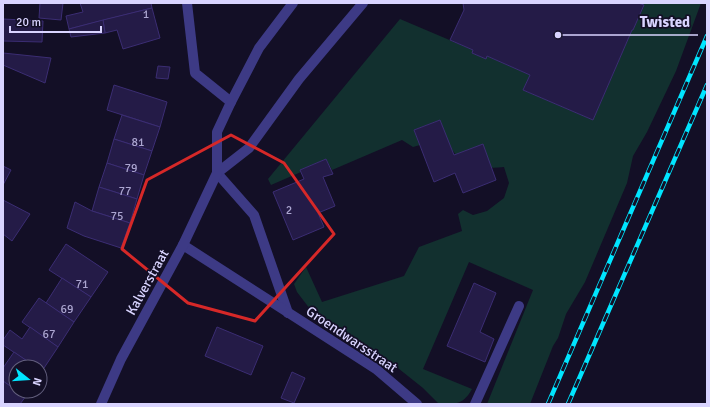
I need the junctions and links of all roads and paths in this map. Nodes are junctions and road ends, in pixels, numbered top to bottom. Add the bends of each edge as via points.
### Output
1 (187, 3) edge
2 (293, 3) edge
3 (363, 3) edge
4 (231, 102) junction
5 (217, 173) junction
6 (183, 245) junction
7 (519, 306) dead end
8 (288, 313) junction
9 (101, 404) edge
10 (417, 404) edge
11 (475, 404) edge

1 - 4 street via 195,73
2 - 4 street, Kalverstraat via 259,48
3 - 5 street, Kalverstraat via 299,79 249,148
4 - 5 street, Kalverstraat via 217,132
5 - 6 street, Kalverstraat
5 - 8 street, Groendwarsstraat via 254,215
6 - 8 street, Groendwarsstraat
6 - 9 street, Kalverstraat via 121,359
7 - 11 street
8 - 10 street, Groendwarsstraat via 376,368

